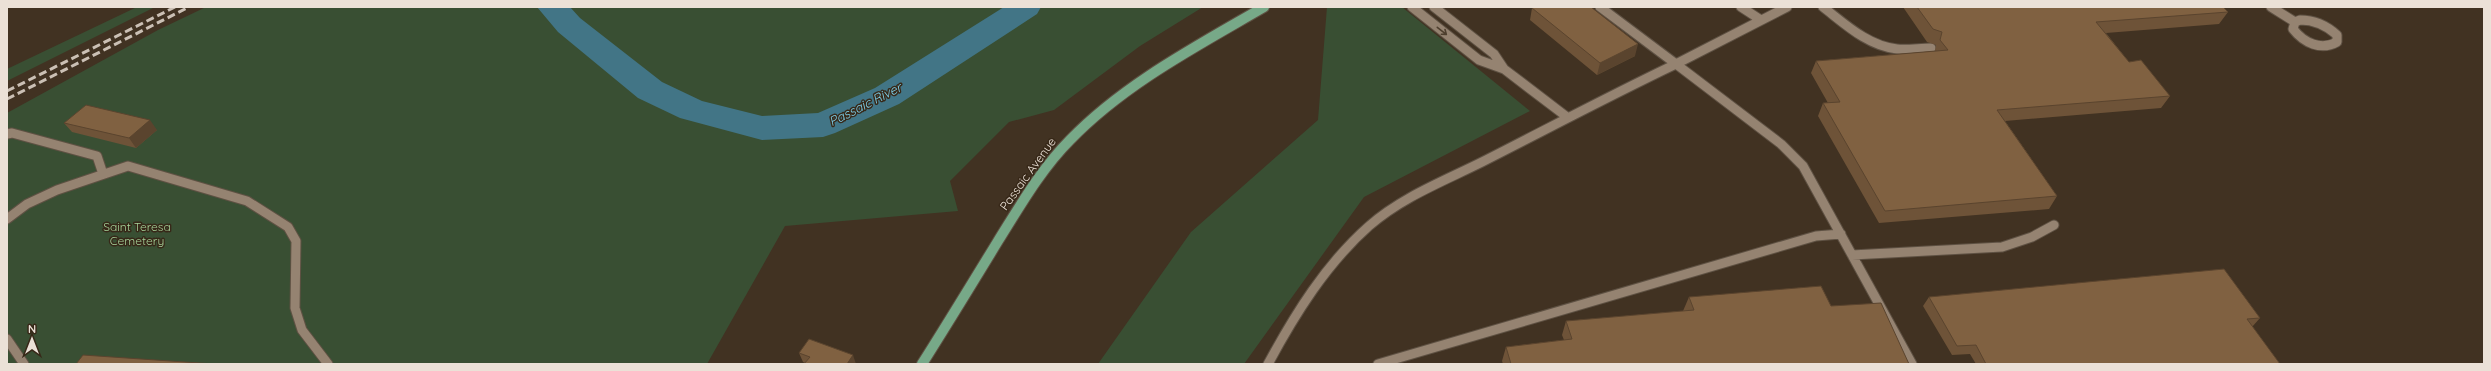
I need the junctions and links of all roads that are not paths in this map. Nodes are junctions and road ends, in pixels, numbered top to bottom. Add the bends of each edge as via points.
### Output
1 (1264, 7) edge
2 (1412, 7) edge
3 (1434, 7) edge
4 (1600, 7) edge
5 (1740, 7) edge
6 (1787, 7) edge
7 (1823, 7) edge
8 (2271, 7) edge
9 (1761, 20) junction
10 (2296, 22) junction
11 (1931, 48) dead end
12 (1676, 64) junction
13 (1504, 69) junction
14 (1567, 117) junction
15 (7, 134) edge
16 (104, 174) junction
17 (7, 219) edge
18 (2054, 225) dead end
19 (1841, 234) junction
20 (1852, 255) junction
21 (7, 339) edge
22 (24, 364) edge
23 (328, 364) edge
24 (922, 364) edge
25 (1268, 364) edge
26 (1378, 364) edge
27 (1912, 364) edge

1 - 24 main road, Passaic Avenue via 1141,82 1082,127 1049,163 1017,210
2 -> 13 lane via 1479,60
3 - 13 lane via 1494,54
4 - 12 lane
5 - 9 lane
6 - 9 lane
7 - 11 lane via 1861,35 1884,47
8 - 10 lane
9 - 12 lane
10 - 10 lane via 2293,25 2296,33 2307,42 2329,46 2337,42 2337,35 2328,26 2313,21
12 - 14 lane
12 - 19 lane via 1803,166
13 - 14 lane
14 - 25 lane via 1408,200 1370,225 1332,263 1292,319
15 - 16 lane via 12,133 96,156
16 - 17 lane via 57,190 28,204
16 - 23 lane via 128,166 247,201 288,227 296,241 295,308 302,330
18 - 20 lane via 2032,237 2002,247
19 - 20 lane
19 - 26 lane via 1801,240
20 - 27 lane
21 - 22 lane

